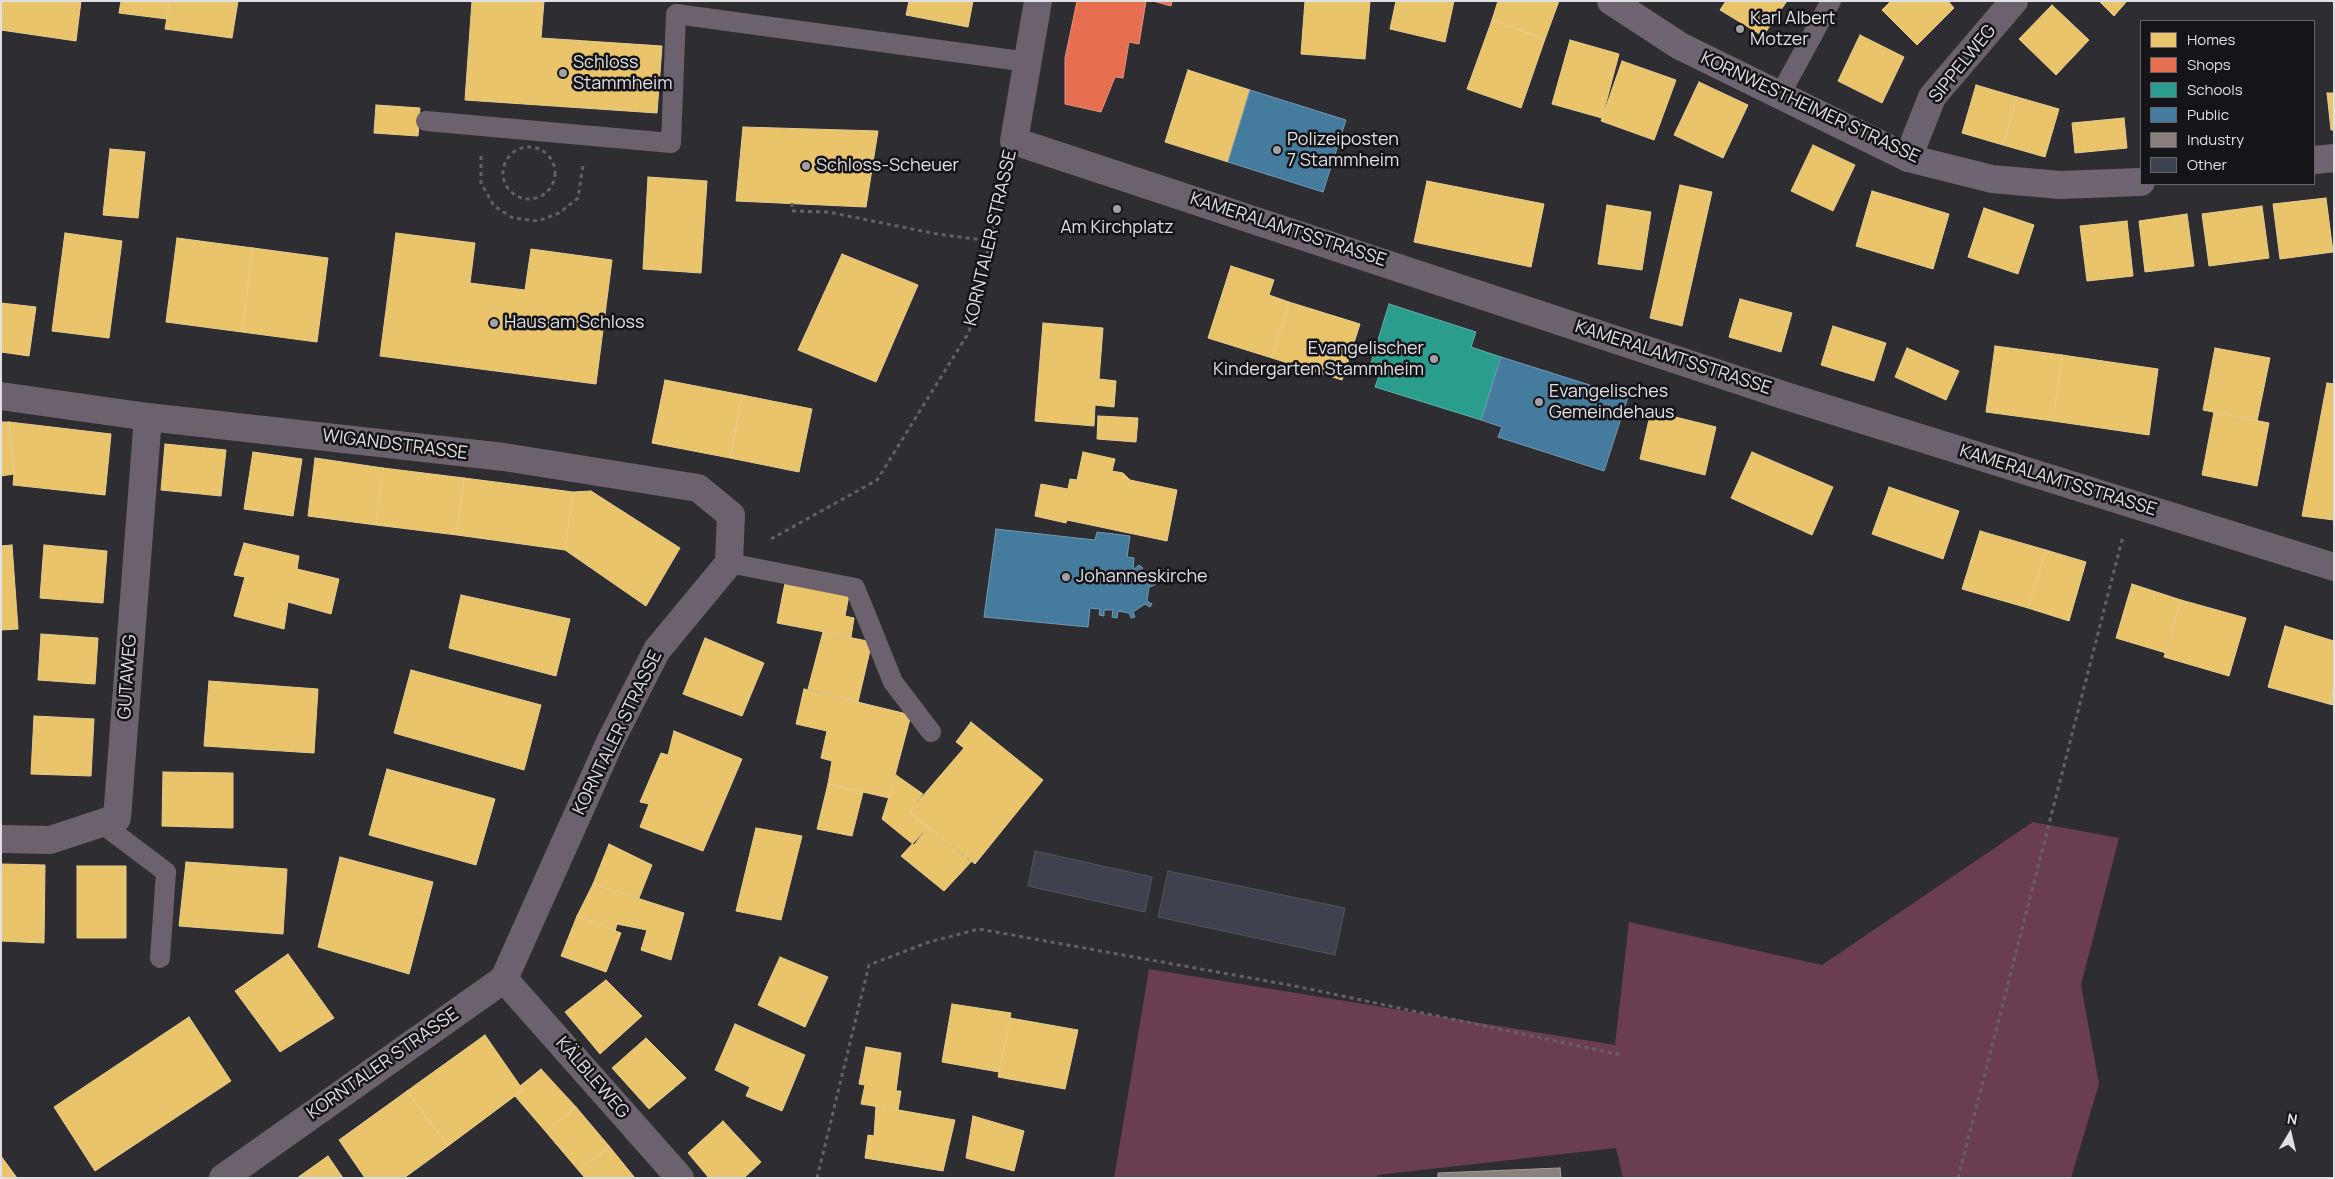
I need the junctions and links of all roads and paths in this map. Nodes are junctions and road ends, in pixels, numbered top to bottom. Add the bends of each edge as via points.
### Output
1 (1038, 1) edge
2 (1611, 1) edge
3 (1831, 1) edge
4 (2014, 1) edge
5 (1028, 62) junction
6 (1780, 95) junction
7 (426, 121) dead end
8 (1014, 141) junction
9 (1908, 158) junction
10 (2334, 158) edge
11 (2315, 160) edge
12 (2140, 182) edge
13 (481, 183) dead end
14 (528, 198) joint
15 (578, 198) dead end
16 (792, 204) dead end
17 (990, 242) junction
18 (1, 396) edge
19 (148, 417) junction
20 (2132, 504) junction
21 (729, 562) junction
22 (2334, 567) edge
23 (931, 732) dead end
24 (101, 824) junction
25 (1, 839) edge
26 (160, 958) dead end
27 (504, 979) junction
28 (1622, 1055) dead end
29 (223, 1178) edge
30 (680, 1178) edge
31 (816, 1178) edge
32 (1958, 1178) edge

1 - 5 street, KORNTALER STRASSE
2 - 6 street, KORNWESTHEIMER STRASSE via 1680,46
3 - 6 lane
4 - 9 street, SIPPELWEG via 1932,97
5 - 7 lane via 676,14 671,143
5 - 8 street, KORNTALER STRASSE
6 - 9 street, KORNWESTHEIMER STRASSE
8 - 17 path, KORNTALER STRASSE
8 - 20 street, KAMERALAMTSSTRASSE via 1786,396
9 - 12 street, KORNWESTHEIMER STRASSE via 1992,179 2060,185
10 - 11 street
13 - 15 path via 494,206 513,218 538,221 559,213
14 - 14 path via 546,192 555,175 549,156 531,146 512,153 503,171 510,190
16 - 17 path via 792,211 828,212
17 - 21 path, KORNTALER STRASSE via 969,332 877,480
18 - 19 street, WIGANDSTRASSE
19 - 21 street, WIGANDSTRASSE via 504,457 698,488 731,515
19 - 24 street, GUTAWEG via 117,818
20 - 22 street, KAMERALAMTSSTRASSE
20 - 32 path
21 - 23 lane via 855,588 893,682
21 - 27 street, KORNTALER STRASSE via 657,650 611,740
24 - 25 street, GUTAWEG via 50,840
24 - 26 lane via 166,872
27 - 29 street, KORNTALER STRASSE
27 - 30 street, KÄLBLEWEG
28 - 31 path via 1295,986 979,929 930,942 868,966

